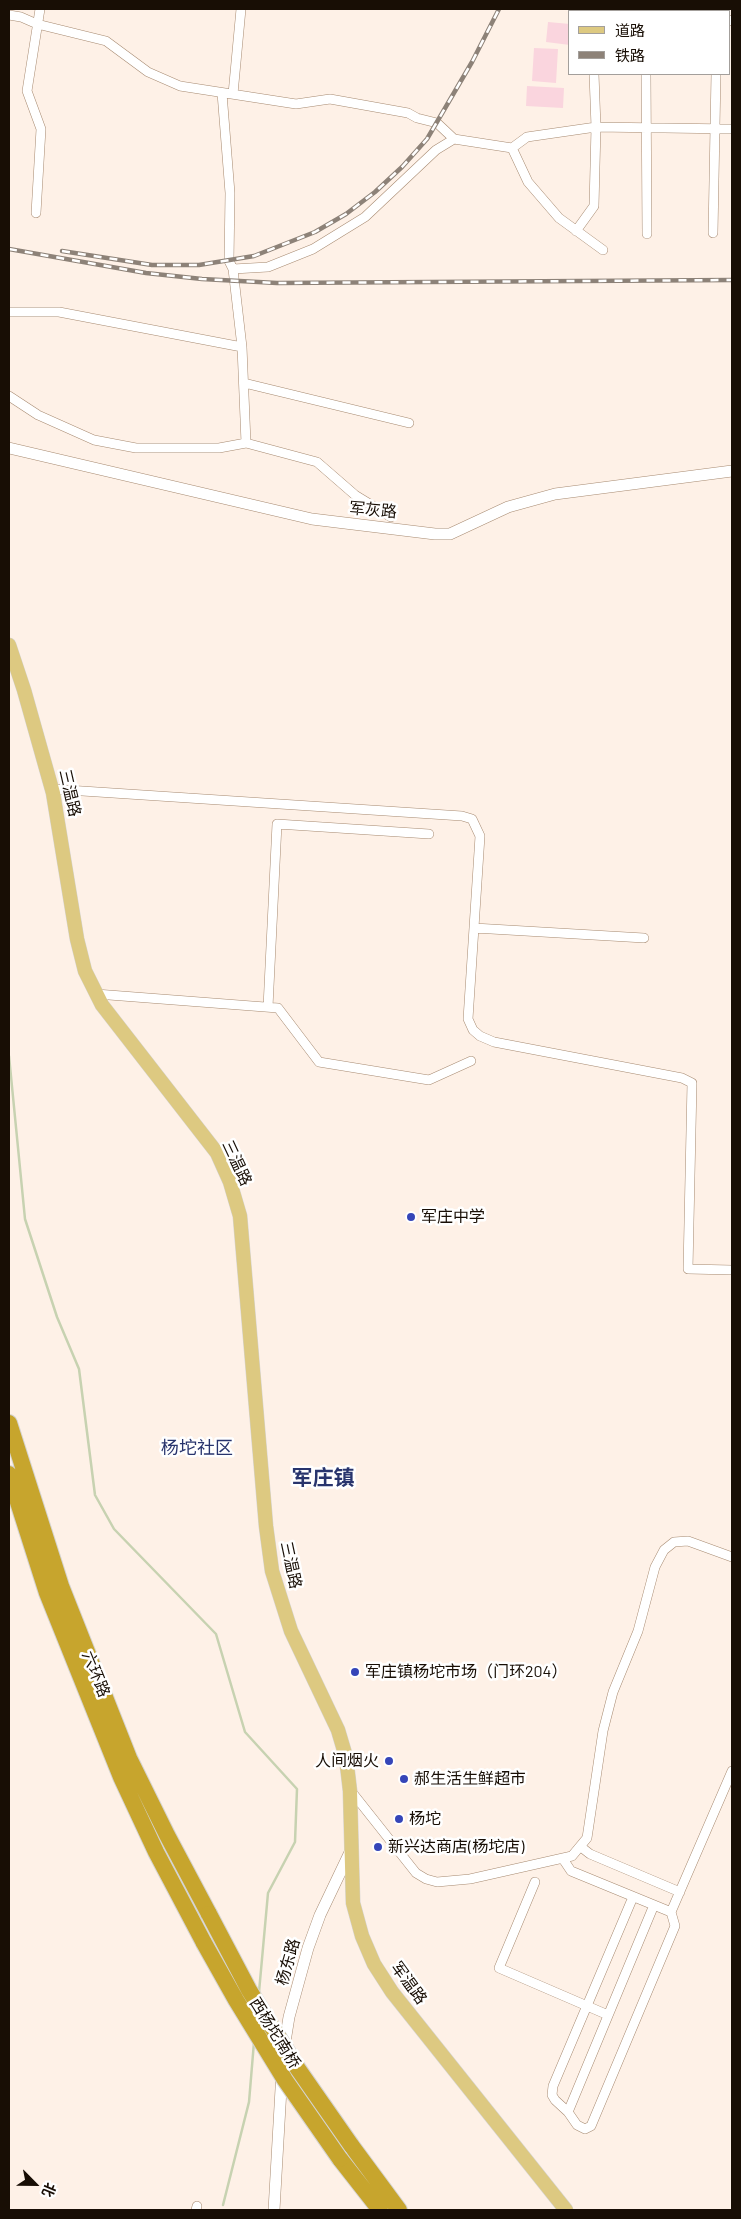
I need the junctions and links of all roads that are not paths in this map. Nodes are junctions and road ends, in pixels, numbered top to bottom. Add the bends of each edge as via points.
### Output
1 (40, 9) edge
2 (241, 9) edge
3 (9, 16) edge
4 (37, 24) junction
5 (594, 75) edge
6 (646, 75) edge
7 (716, 75) edge
8 (222, 93) junction
9 (233, 94) junction
10 (596, 128) junction
11 (646, 128) junction
12 (715, 129) junction
13 (732, 129) edge
14 (454, 139) junction
15 (512, 148) junction
16 (36, 213) dead end
17 (576, 231) junction
18 (713, 233) dead end
19 (647, 234) dead end
20 (603, 250) dead end
21 (233, 269) junction
22 (9, 312) edge
23 (242, 347) junction
24 (244, 383) junction
25 (9, 396) edge
26 (409, 423) dead end
27 (246, 442) junction
28 (9, 448) edge
29 (732, 471) edge
30 (391, 518) dead end
31 (9, 645) edge
32 (52, 789) junction
33 (429, 834) dead end
34 (474, 928) junction
35 (644, 938) dead end
36 (96, 994) junction
37 (268, 1007) junction
38 (471, 1061) dead end
39 (732, 1270) edge
40 (9, 1423) edge
41 (9, 1474) edge
42 (732, 1557) edge
43 (338, 1730) joint
44 (732, 1771) edge
45 (350, 1791) junction
46 (582, 1847) junction
47 (351, 1850) junction
48 (563, 1859) junction
49 (535, 1882) dead end
50 (680, 1892) junction
51 (633, 1897) junction
52 (654, 1905) junction
53 (670, 1912) junction
54 (209, 1914) joint
55 (204, 1943) joint
56 (587, 2006) junction
57 (608, 2015) junction
58 (568, 2112) junction
59 (274, 2210) edge
60 (380, 2210) edge
61 (399, 2210) edge
62 (566, 2210) edge

1 - 4 street
2 - 9 street
3 - 4 street via 22,17
4 - 8 street via 106,41 148,72 180,86
4 - 16 street via 27,90 41,129
5 - 10 street
6 - 11 street
7 - 12 street
8 - 9 street
8 - 21 street via 230,193 229,261
9 - 14 street via 296,104 330,99 408,113 437,123
10 - 11 street
10 - 15 street via 528,138
10 - 17 street via 594,206
11 - 12 street
11 - 19 street
12 - 13 street
12 - 18 street
14 - 15 street
14 - 21 street via 436,150 365,217 312,249 268,267
15 - 17 street via 528,182 559,218
17 - 20 street
21 - 23 street
22 - 23 street via 59,312
23 - 24 street
24 - 26 street
24 - 27 street
25 - 27 street via 38,415 94,440 128,446 219,448
27 - 30 street via 318,462 355,494
28 - 29 street, 军灰路 via 312,519 435,534 450,534 508,507 554,494
31 - 32 main road, 三温路
32 - 34 street via 472,819 480,836
32 - 36 main road, 三温路 via 77,939 85,971
33 - 37 street via 276,824
34 - 35 street
34 - 39 street via 468,1019 480,1036 494,1042 682,1078 692,1083 688,1268
36 - 37 street
36 - 43 main road, 三温路 via 118,1028 217,1154 230,1182 240,1216 272,1571 291,1631
37 - 38 street via 278,1008 318,1062 429,1080
40 - 54 highway, 六环路 via 61,1586 129,1758
41 - 55 highway, 六环路 via 47,1594 121,1777
42 - 46 street via 688,1541 674,1542 664,1550 655,1567 638,1631 613,1692 597,1765 587,1838
43 - 45 main road, 军温路 via 346,1757
44 - 50 street
45 - 47 main road, 军温路
45 - 48 street via 416,1873 426,1879 437,1882 470,1879
46 - 48 street
46 - 50 street via 590,1854
47 - 59 street, 杨东路 via 320,1915 289,2018 283,2054
47 - 62 main road, 军温路 via 353,1903 374,1964 392,1992
48 - 51 street via 571,1871
49 - 56 street via 499,1968
50 - 53 street
51 - 52 street
51 - 56 street
52 - 53 street
52 - 57 street
53 - 58 street via 675,1926 591,2126 585,2129 577,2125
54 - 61 highway, 西杨坨南桥, bridge via 249,1990 298,2069
55 - 60 highway, 西杨坨南桥, bridge via 285,2080
56 - 57 street
56 - 58 street via 553,2086 552,2095
57 - 58 street

